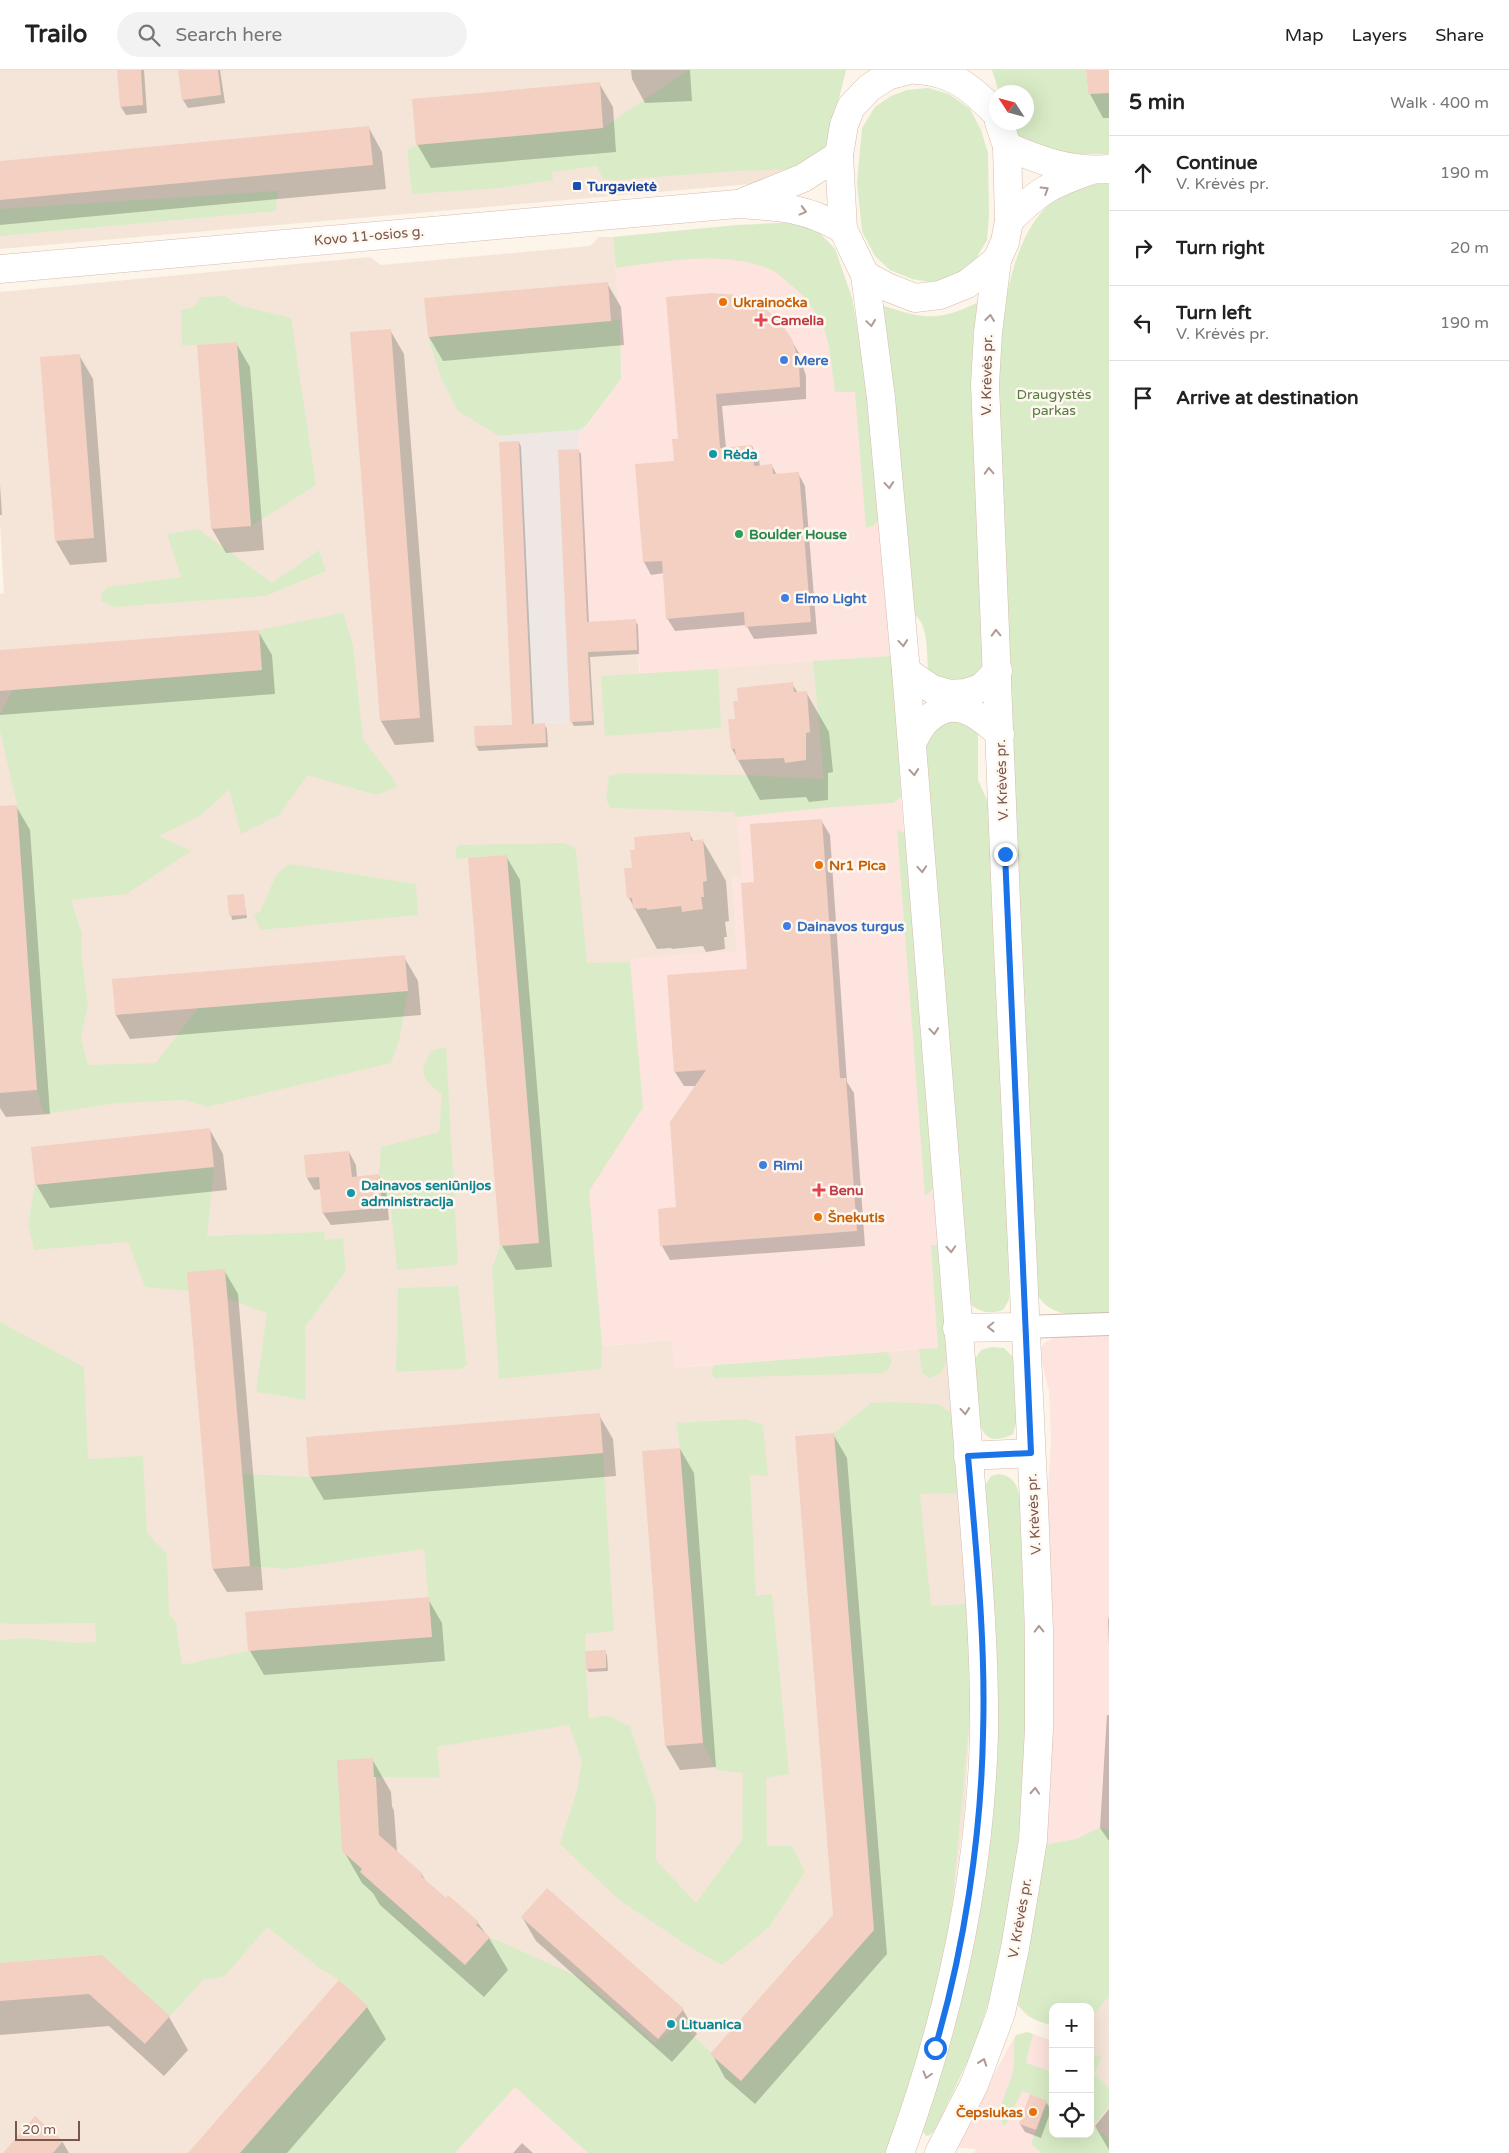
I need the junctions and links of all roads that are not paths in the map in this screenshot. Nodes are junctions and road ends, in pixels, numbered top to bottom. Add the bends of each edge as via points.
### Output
1 (859, 70) edge
2 (909, 70) edge
3 (916, 70) edge
4 (981, 70) edge
5 (989, 94) edge
6 (851, 107) junction
7 (989, 111) edge
8 (1000, 130) edge
9 (1005, 130) edge
10 (839, 155) junction
11 (1099, 170) edge
12 (738, 204) junction
13 (1008, 221) junction
14 (843, 229) junction
15 (997, 260) junction
16 (0, 269) edge
17 (865, 275) junction
18 (906, 671) junction
19 (998, 671) junction
20 (1000, 734) junction
21 (912, 743) junction
22 (1109, 1324) edge
23 (1025, 1326) junction
24 (957, 1328) junction
25 (1031, 1453) junction
26 (968, 1456) junction
27 (903, 2145) edge
28 (940, 2152) edge

1 - 6 main road
2 - 6 main road via 887,76 869,88
3 - 7 main road via 933,71 954,78 972,89
4 - 5 main road
6 - 10 main road
8 - 13 main road, V. Krėvės pr.
9 - 11 main road via 1035,159 1059,166
10 - 12 main road, Kovo 11-osios g. via 804,178
10 - 14 main road
13 -> 11 main road via 1045,189
12 -> 14 main road, Kovo 11-osios g. via 804,211
12 - 16 main road, Kovo 11-osios g.
13 - 15 main road, V. Krėvės pr. via 1005,242
14 - 17 main road
15 - 17 main road via 967,284 940,295 915,298
19 -> 15 main road, V. Krėvės pr. via 985,384
17 -> 18 main road via 881,398
18 - 19 main road via 932,689 950,694 981,688
18 - 21 main road
19 - 20 main road, V. Krėvės pr.
20 - 21 main road via 982,717 967,709 950,708 924,723
20 - 23 main road, V. Krėvės pr.
21 -> 24 main road
22 - 23 street
23 -> 24 main road
23 - 25 main road, V. Krėvės pr.
24 -> 26 main road
25 - 26 main road
28 -> 25 main road, V. Krėvės pr. via 974,2085 1001,2013 1033,1840 1039,1729 1039,1631
26 -> 27 main road via 982,1622 984,1736 977,1829 960,1948 940,2033
27 - 28 main road

